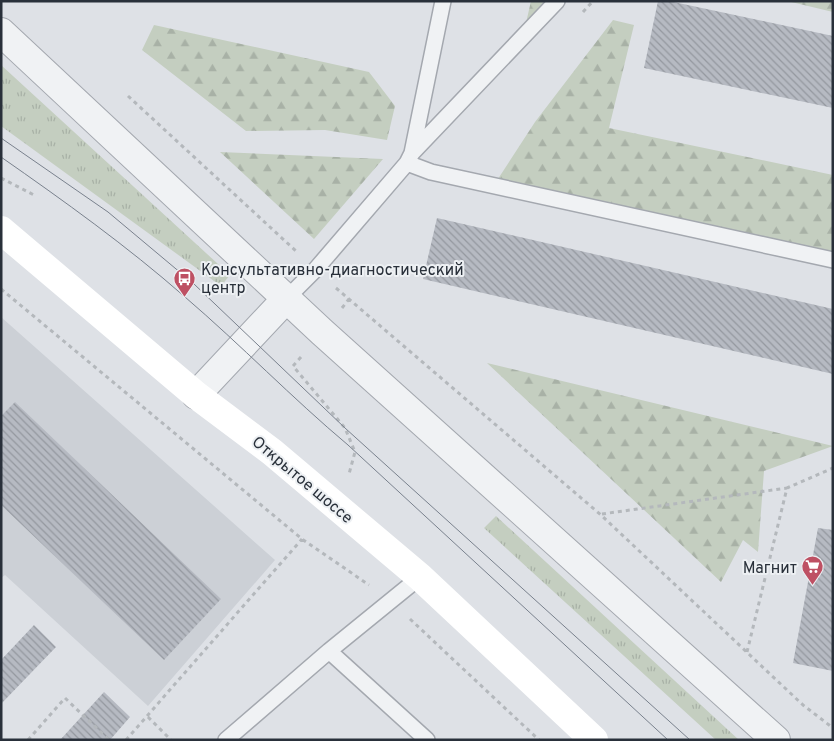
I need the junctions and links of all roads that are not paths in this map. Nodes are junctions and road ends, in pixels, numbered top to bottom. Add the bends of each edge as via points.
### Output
1 (443, 1) edge
2 (557, 1) edge
3 (1, 32) edge
4 (409, 158) junction
5 (1, 230) edge
6 (833, 260) edge
7 (286, 299) junction
8 (196, 395) junction
9 (420, 577) junction
10 (329, 651) junction
11 (226, 740) edge
12 (427, 740) edge
13 (594, 740) edge
14 (776, 740) edge

1 - 4 lane
2 - 4 lane
3 - 7 street
4 - 6 lane via 431,172
4 - 7 lane via 316,269
5 - 8 street, Открытое шоссе
7 - 8 street
7 - 14 street
8 - 9 street, Открытое шоссе via 272,452
9 - 10 lane
9 - 13 street, Открытое шоссе
10 - 11 lane
10 - 12 lane

